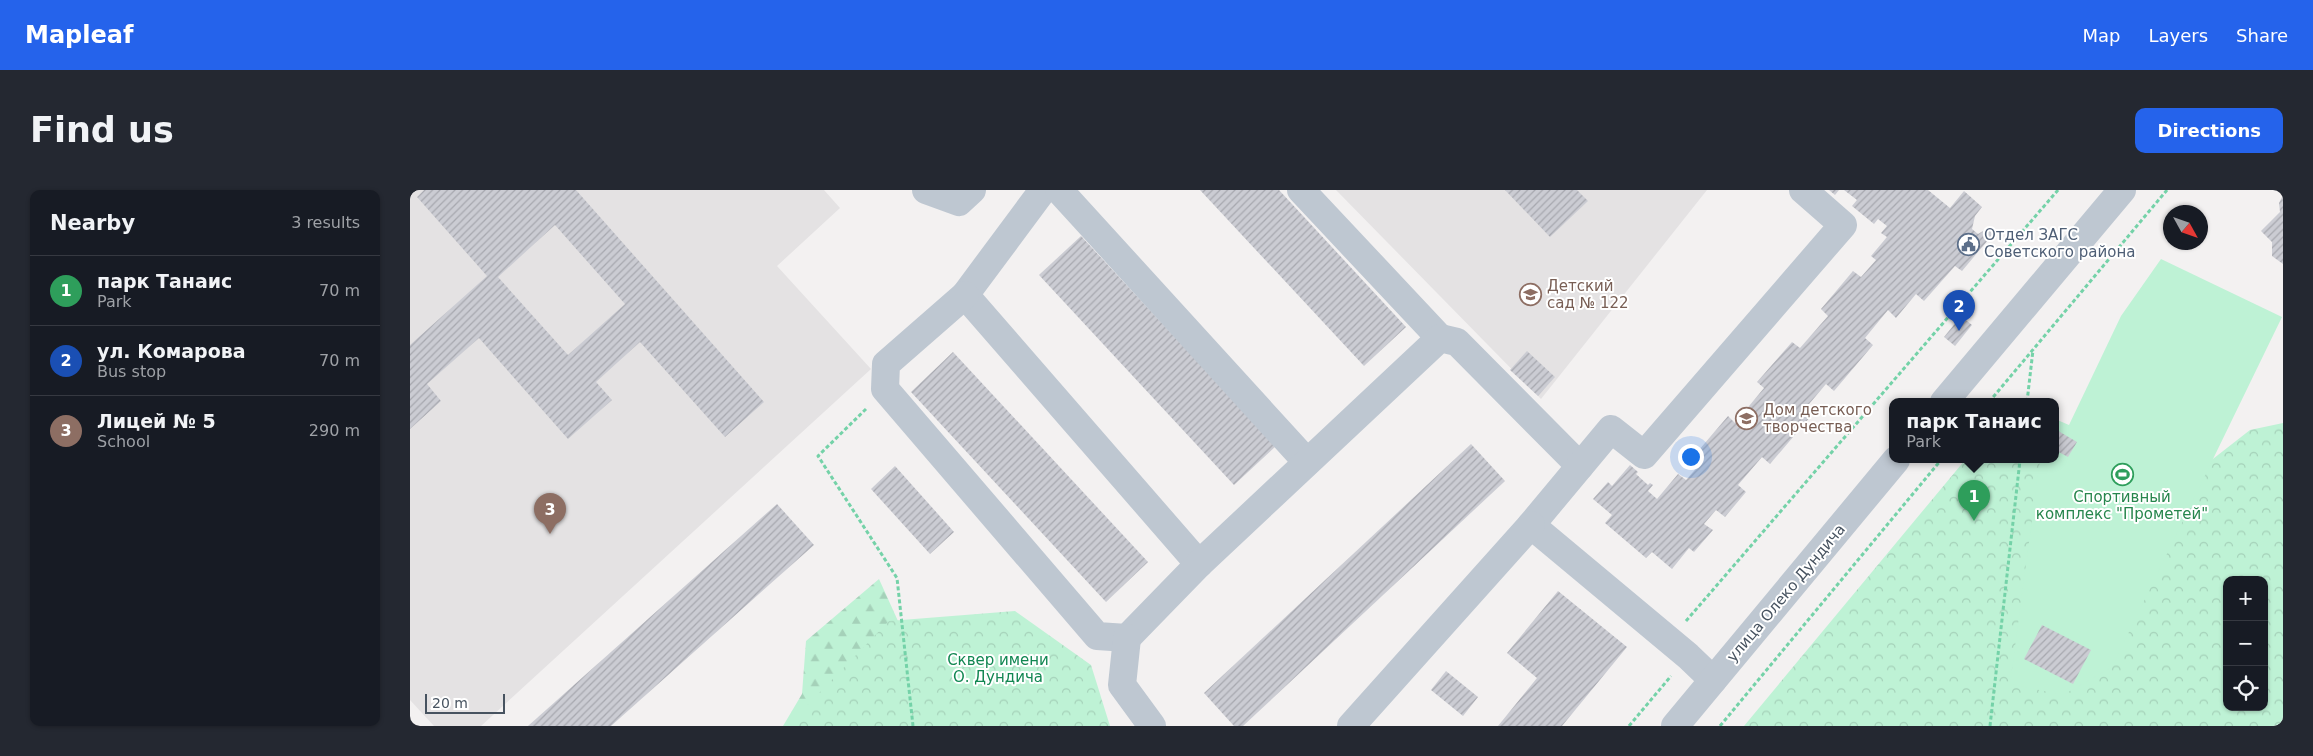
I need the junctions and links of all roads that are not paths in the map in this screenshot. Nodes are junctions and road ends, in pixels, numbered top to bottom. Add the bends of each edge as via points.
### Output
1 (926, 190) edge
2 (972, 190) edge
3 (1044, 190) edge
4 (1059, 190) edge
5 (1301, 190) edge
6 (1803, 190) edge
7 (2122, 190) edge
8 (965, 296) junction
9 (1440, 338) junction
10 (1947, 398) edge
11 (1307, 462) junction
12 (1894, 463) edge
13 (1580, 466) junction
14 (1531, 525) junction
15 (1199, 564) junction
16 (1127, 638) junction
17 (1713, 680) junction
18 (1152, 726) edge
19 (1351, 726) edge
20 (1675, 726) edge

1 - 2 street via 959,202
3 - 8 street
4 - 11 street
5 - 9 street
6 - 13 street via 1843,225 1644,455 1611,429
7 - 10 street
8 - 15 street
8 - 16 street via 886,364 886,389 1097,636
9 - 11 street
9 - 13 street via 1456,342
11 - 15 street
12 - 17 street, улица Олеко Дундича
13 - 14 street
14 - 17 street
14 - 19 street
15 - 16 street
16 - 18 street via 1122,685
17 - 20 street, улица Олеко Дундича

